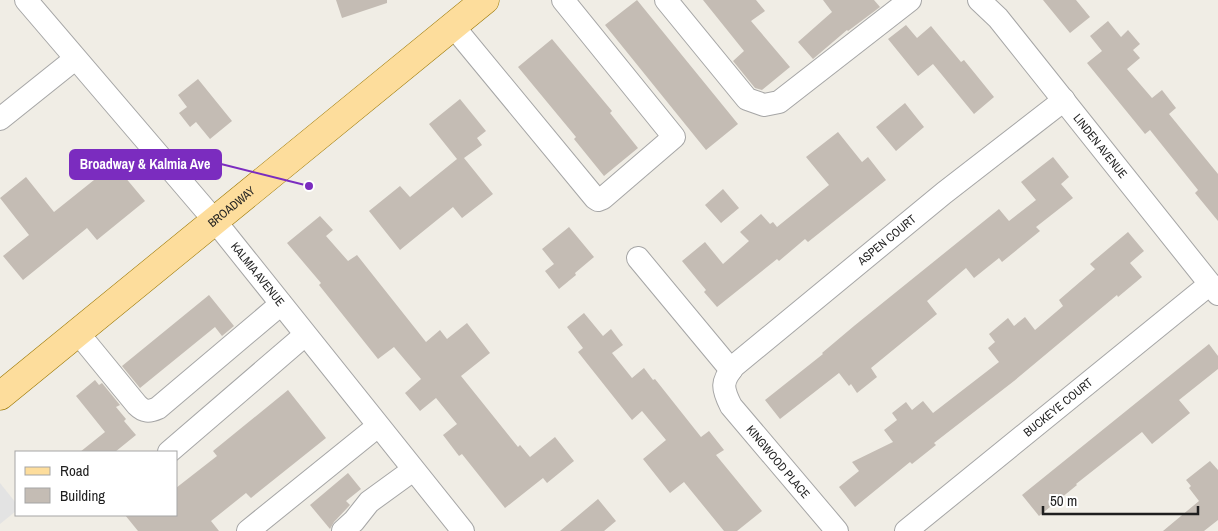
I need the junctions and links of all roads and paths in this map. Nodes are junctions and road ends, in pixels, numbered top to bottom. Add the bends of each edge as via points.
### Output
1 (26, 0) edge
2 (486, 0) edge
3 (563, 0) edge
4 (666, 0) edge
5 (910, 0) edge
6 (979, 0) edge
7 (453, 26) junction
8 (75, 59) junction
9 (1064, 100) junction
10 (0, 119) edge
11 (215, 221) junction
12 (638, 258) dead end
13 (1214, 289) edge
14 (281, 304) junction
15 (78, 333) junction
16 (305, 335) junction
17 (727, 380) junction
18 (0, 396) edge
19 (378, 426) junction
20 (170, 451) edge
21 (413, 470) junction
22 (248, 531) edge
23 (343, 531) edge
24 (463, 531) edge
25 (837, 531) edge
26 (906, 531) edge

1 - 8 street, KALMIA AVENUE
2 - 7 main road, BROADWAY
3 - 7 street via 674,137 598,200
4 - 5 street via 747,99 764,105 779,102
6 - 9 street, LINDEN AVENUE via 998,18
7 - 11 main road, BROADWAY
8 - 10 street
8 - 11 street, KALMIA AVENUE
9 - 13 street, LINDEN AVENUE
9 - 17 street, ASPEN COURT via 944,193
11 - 14 street, KALMIA AVENUE
11 - 15 main road, BROADWAY
12 - 17 street, KINGWOOD PLACE
13 - 26 street, BUCKEYE COURT
14 - 15 street via 151,411 142,410 137,405
14 - 16 street, KALMIA AVENUE
15 - 18 main road, BROADWAY
16 - 19 street, KALMIA AVENUE
16 - 20 street
17 - 25 street, KINGWOOD PLACE via 731,406
19 - 21 street, KALMIA AVENUE
19 - 22 street
21 - 23 street via 369,502
21 - 24 street, KALMIA AVENUE

